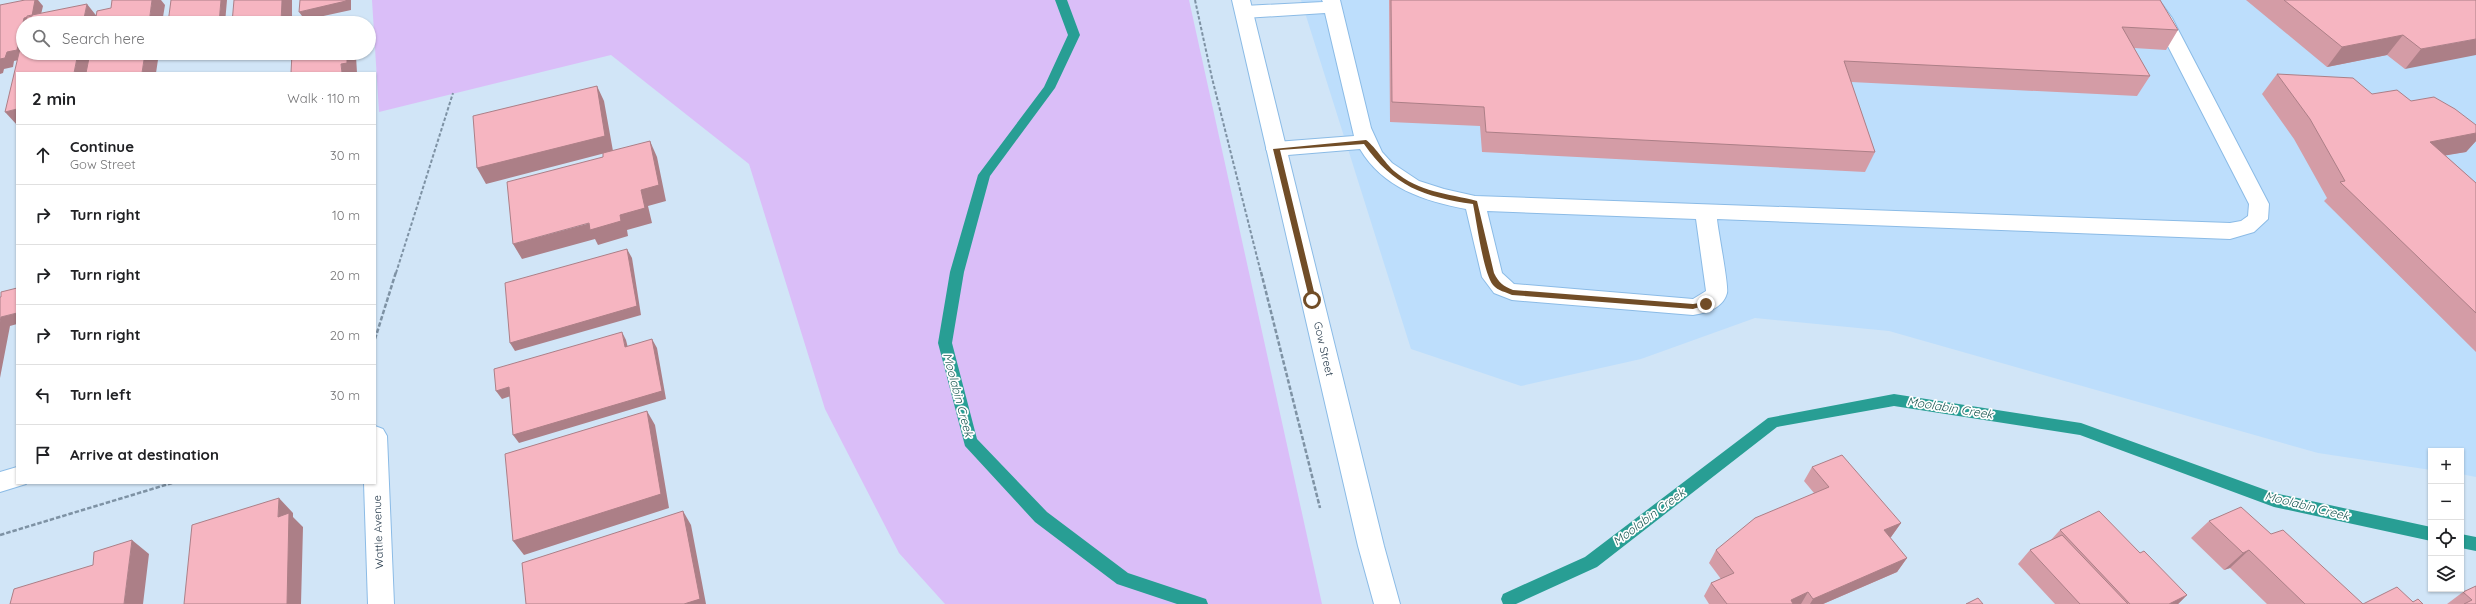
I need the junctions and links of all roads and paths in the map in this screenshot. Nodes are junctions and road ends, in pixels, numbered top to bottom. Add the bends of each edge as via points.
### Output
1 (1195, 0) edge
2 (2150, 0) edge
3 (1331, 3) edge
4 (1242, 6) edge
5 (453, 94) dead end
6 (1366, 142) junction
7 (1276, 149) junction
8 (1475, 203) junction
9 (1705, 212) junction
10 (376, 336) edge
11 (376, 464) edge
12 (16, 477) edge
13 (0, 482) edge
14 (169, 484) edge
15 (1323, 515) dead end
16 (0, 535) edge
17 (381, 604) edge
18 (1387, 604) edge

1 - 15 path via 1313,485
2 - 9 street via 2163,18 2259,204 2258,219 2247,227 2230,231
3 - 4 street
3 - 6 street
4 - 7 street, Gow Street
5 - 10 path
6 - 7 street
6 - 8 street via 1380,162 1414,187 1440,197
7 - 18 street, Gow Street
8 - 9 street
8 - 9 street via 1491,273 1502,289 1512,292 1693,307 1714,299 1717,292
11 - 17 street, Wattle Avenue
12 - 13 street
14 - 16 path

